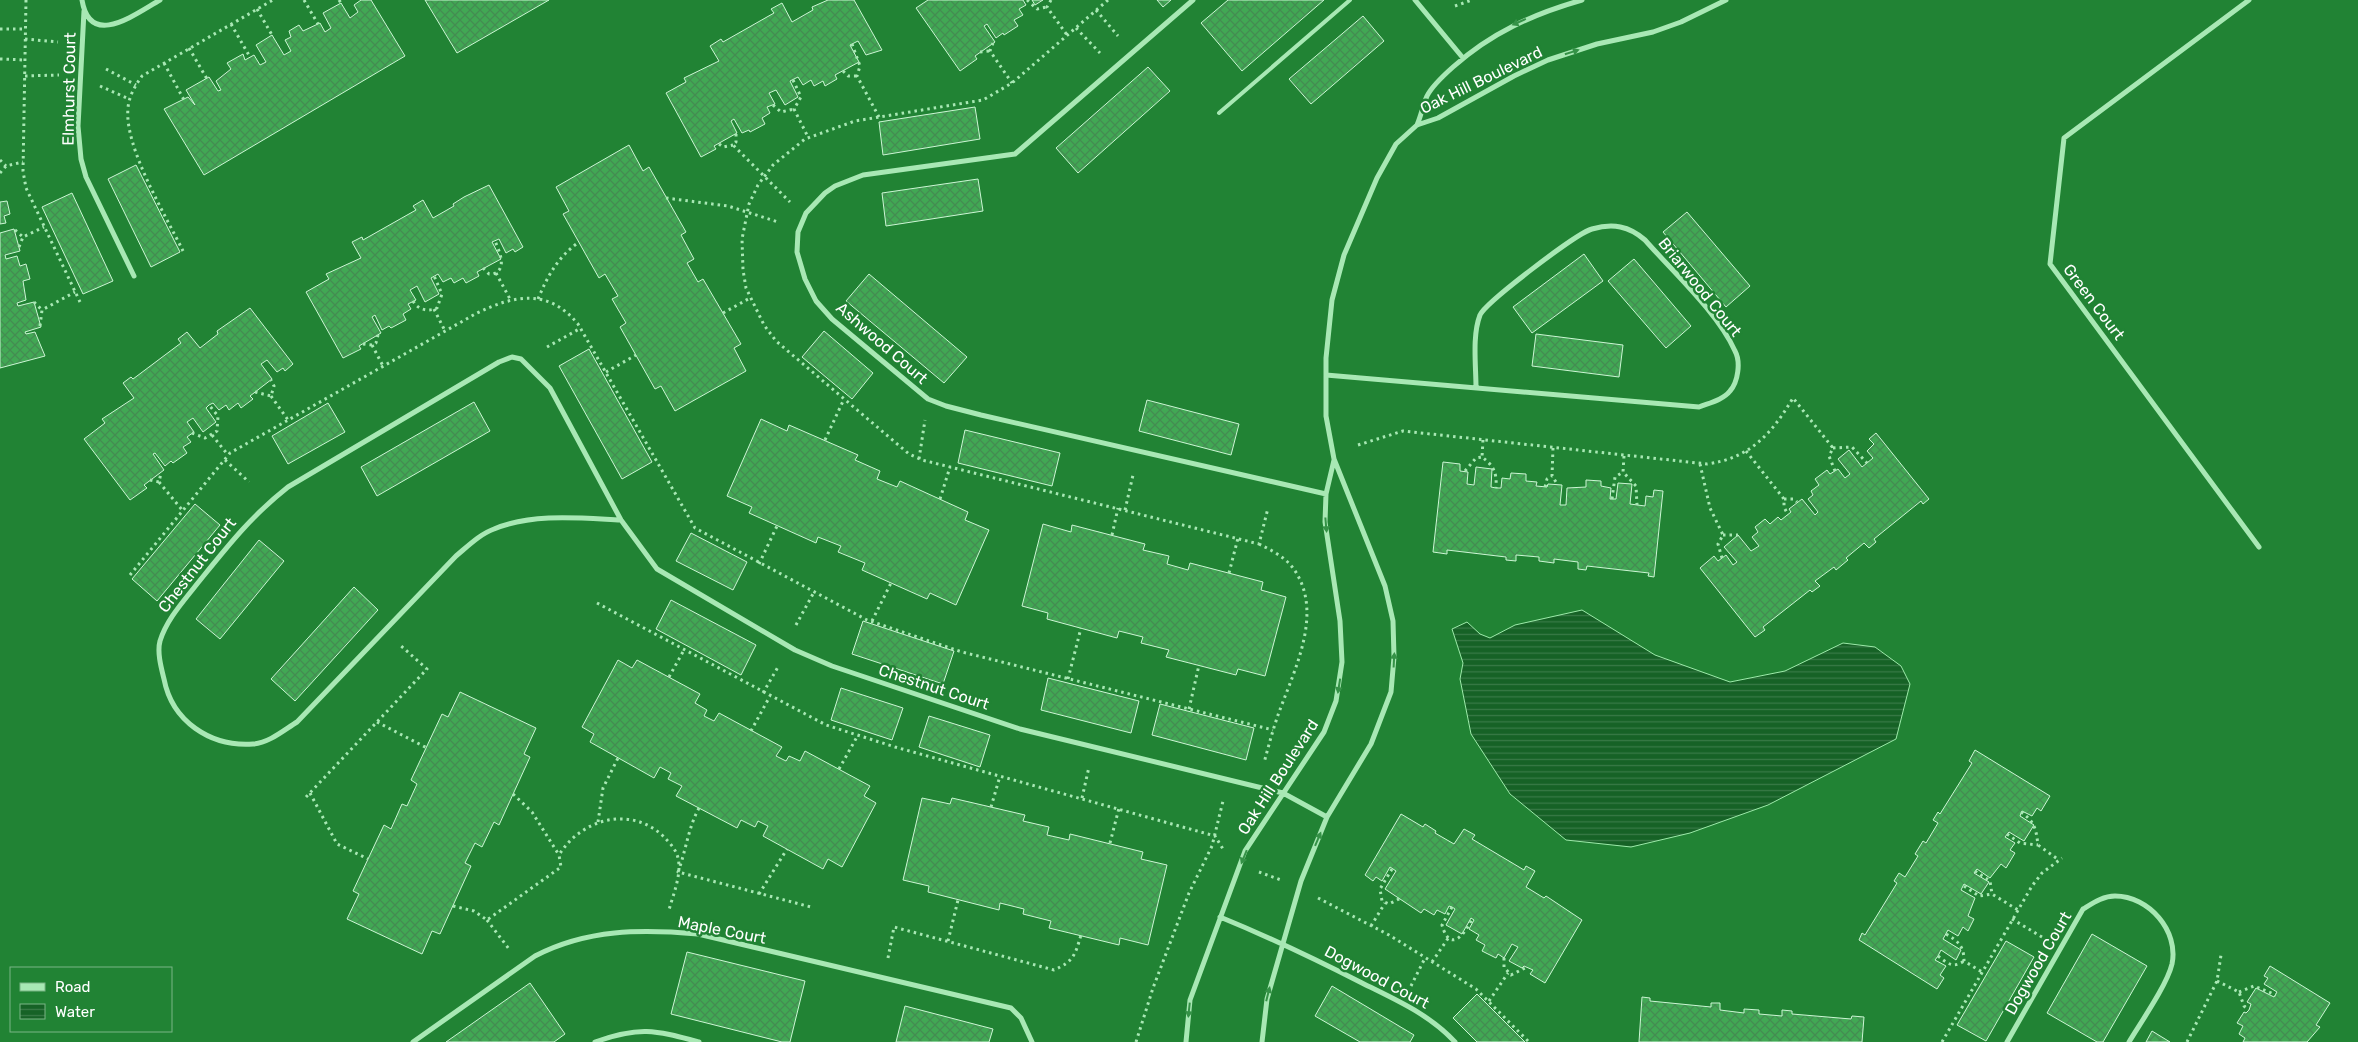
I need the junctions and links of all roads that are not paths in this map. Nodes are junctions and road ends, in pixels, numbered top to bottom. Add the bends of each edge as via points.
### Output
1 (82, 0) edge
2 (160, 0) edge
3 (1193, 0) edge
4 (1350, 0) edge
5 (1415, 0) edge
6 (1582, 0) edge
7 (1726, 0) edge
8 (2249, 0) edge
9 (84, 12) junction
10 (1463, 58) junction
11 (1219, 114) dead end
12 (1418, 125) junction
13 (134, 276) dead end
14 (1326, 376) junction
15 (1476, 388) junction
16 (1334, 459) junction
17 (1326, 494) junction
18 (621, 520) junction
19 (2259, 546) dead end
20 (1283, 793) junction
21 (1327, 817) junction
22 (1220, 918) junction
23 (1283, 942) junction
24 (413, 1042) edge
25 (595, 1042) edge
26 (699, 1042) edge
27 (1032, 1042) edge
28 (1186, 1042) edge
29 (1262, 1042) edge
30 (1455, 1042) edge
31 (2007, 1042) edge
32 (2129, 1042) edge

1 - 9 street, Elmhurst Court
2 - 9 street, Elmhurst Court via 111,26 90,20
3 - 17 street, Ashwood Court via 1015,154 881,171 835,186 816,202 802,222 797,241 800,266 816,301 832,319 928,399 982,415
4 - 11 lane
5 - 10 street
6 -> 10 street, Oak Hill Boulevard via 1550,9 1503,30
12 -> 7 street, Oak Hill Boulevard via 1438,118 1548,60 1597,44 1653,32 1706,12
8 - 19 street, Green Court via 2064,138 2050,264
9 - 13 street, Elmhurst Court via 78,126 81,158 86,177
10 - 12 street, Oak Hill Boulevard via 1428,95
12 - 14 street, Oak Hill Boulevard via 1396,144 1377,178 1344,255 1332,300
14 - 15 street, Briarwood Court
14 - 16 street, Oak Hill Boulevard via 1326,416
15 - 15 street, Briarwood Court via 1699,407 1730,391 1738,374 1736,352 1716,321 1645,240 1624,226 1603,227 1582,233 1508,288 1481,313
16 - 17 street, Oak Hill Boulevard
21 -> 16 street, Oak Hill Boulevard via 1371,744 1381,721 1391,692 1394,657 1393,621 1385,586
17 -> 20 street, Oak Hill Boulevard via 1325,522 1340,621 1342,662 1336,701 1324,732
18 - 18 street, Chestnut Court via 550,388 520,359 506,359 288,487 247,522 167,622 160,643 166,688 180,717 205,736 226,742 254,744 297,722 456,556 493,529 539,518
18 - 20 street, Chestnut Court via 657,569 795,650 832,666 1020,728
20 - 21 street, Chestnut Court
20 -> 22 street, Oak Hill Boulevard via 1245,851
23 -> 21 street, Oak Hill Boulevard via 1301,881
22 - 23 street, Dogwood Court
22 -> 28 street, Oak Hill Boulevard via 1190,1000
29 -> 23 street, Oak Hill Boulevard via 1267,1000
23 - 30 street, Dogwood Court via 1417,1011 1438,1024
24 - 27 street, Maple Court via 549,949 600,934 648,930 698,934 1011,1008 1024,1023
25 - 26 street via 641,1030
31 - 32 street, Dogwood Court via 2083,909 2096,900 2115,896 2133,899 2159,917 2174,949 2172,966

